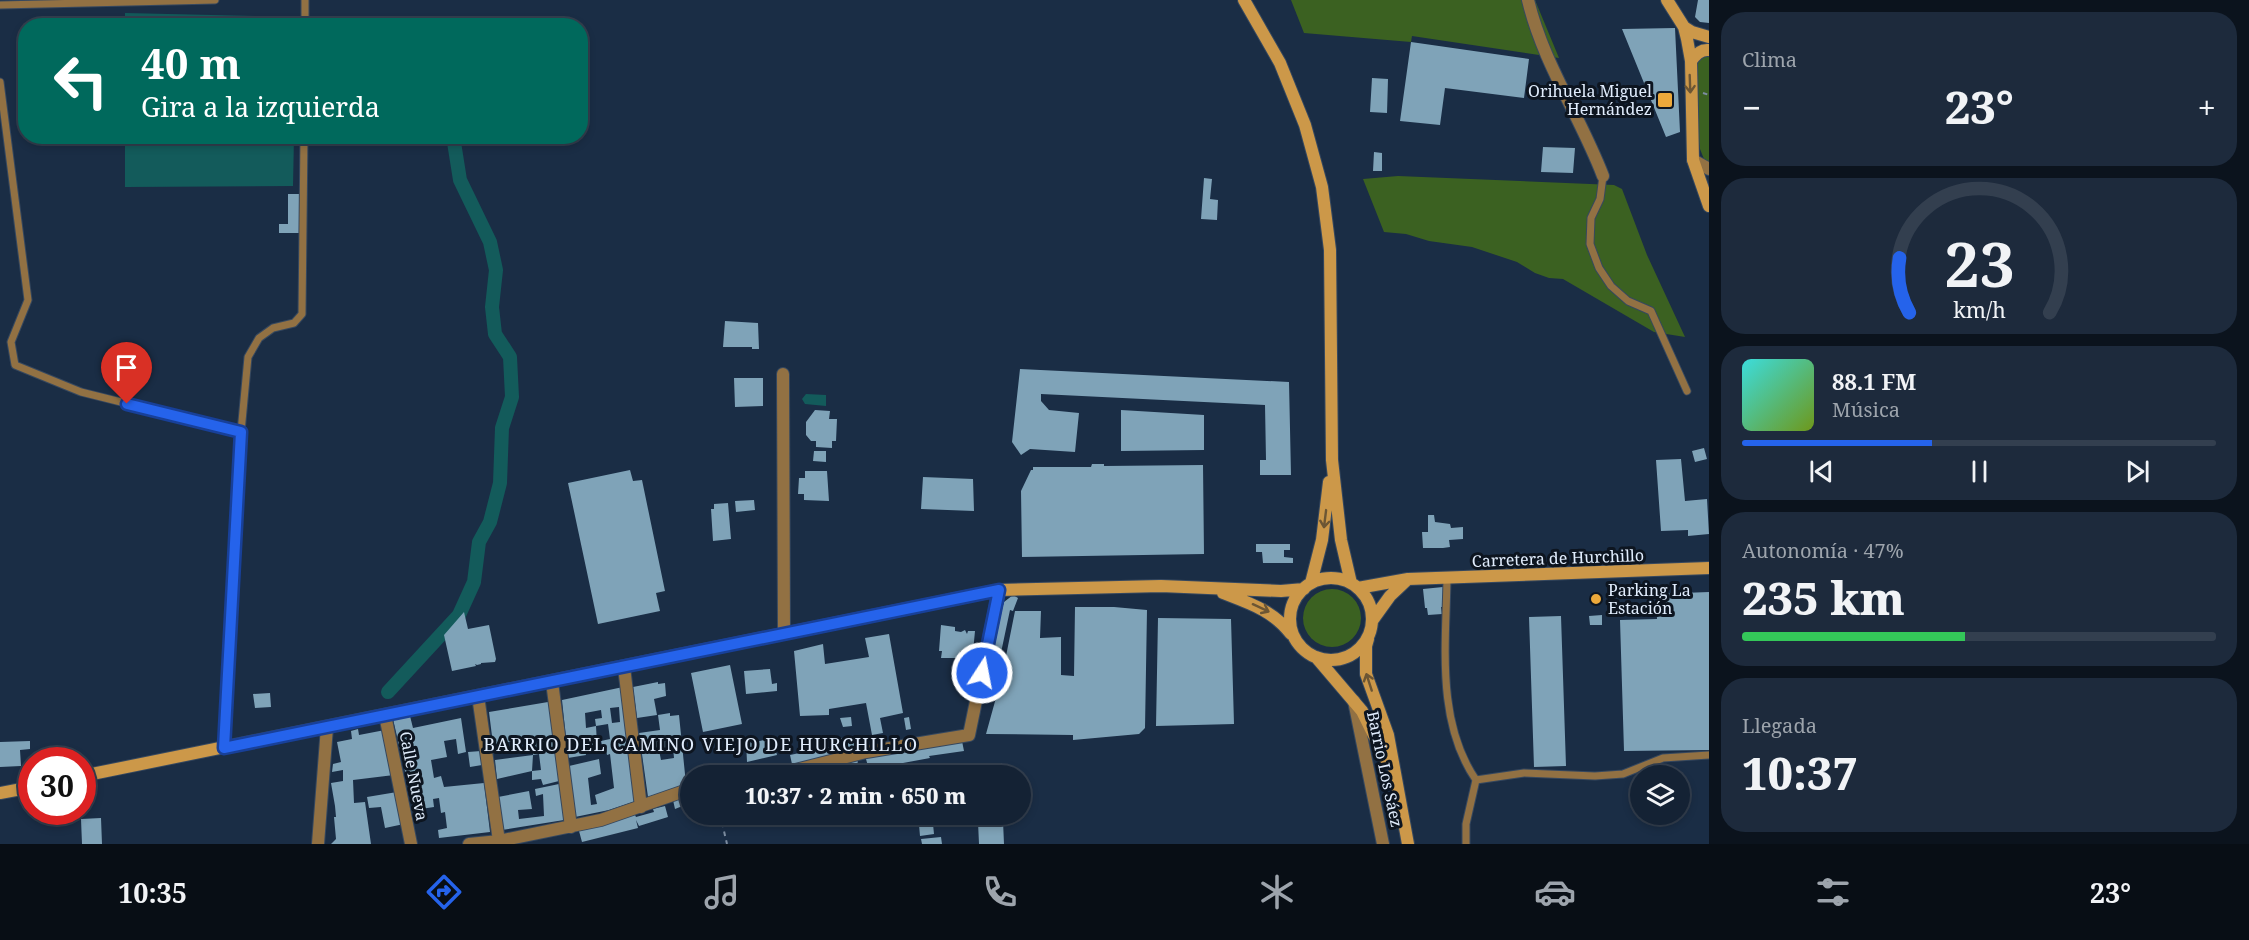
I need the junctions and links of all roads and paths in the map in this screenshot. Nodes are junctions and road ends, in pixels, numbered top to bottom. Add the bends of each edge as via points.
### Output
1 (177, 0) edge
2 (215, 0) edge
3 (305, 0) edge
4 (1244, 0) edge
5 (1528, 0) edge
6 (1667, 0) edge
7 (0, 5) edge
8 (305, 18) edge
9 (1684, 27) junction
10 (1707, 38) edge
11 (1709, 50) edge
12 (1691, 61) junction
13 (0, 82) edge
14 (304, 144) edge
15 (1693, 160) junction
16 (1709, 169) edge
17 (1603, 176) joint
18 (1709, 206) edge
19 (783, 374) dead end
20 (1687, 390) dead end
21 (241, 432) junction
22 (1332, 460) junction
23 (1709, 568) edge
24 (1447, 578) junction
25 (1408, 579) junction
26 (1308, 586) junction
27 (1355, 586) junction
28 (1213, 589) junction
29 (999, 590) junction
30 (1372, 621) junction
31 (784, 634) junction
32 (1369, 635) junction
33 (1298, 642) junction
34 (1316, 657) junction
35 (624, 667) junction
36 (552, 681) junction
37 (478, 696) junction
38 (1354, 701) junction
39 (385, 715) junction
40 (327, 727) junction
41 (224, 748) junction
42 (1709, 755) edge
43 (815, 765) edge
44 (96, 773) edge
45 (1394, 778) junction
46 (1476, 780) junction
47 (18, 790) edge
48 (0, 793) edge
49 (680, 793) edge
50 (641, 807) junction
51 (723, 825) edge
52 (571, 827) junction
53 (499, 841) junction
54 (318, 844) edge
55 (411, 844) edge
56 (469, 844) edge
57 (727, 844) edge
58 (1383, 844) edge
59 (1408, 844) edge
60 (1466, 844) edge

1 - 2 lane
1 - 7 lane
3 - 8 lane
4 - 22 main road via 1280,63 1305,125 1322,187 1330,250
5 - 17 street via 1545,53
6 - 9 main road
9 - 10 main road
9 - 12 main road
11 - 12 main road via 1696,54
12 -> 15 main road
13 - 21 lane via 28,300 11,342 15,365 81,392
14 - 21 lane via 302,314 294,323 273,328 259,338 248,357
15 - 16 street
15 - 18 main road
17 - 20 lane via 1600,199 1591,218 1590,244 1596,260 1611,286 1628,301 1651,311
19 - 31 street
21 - 41 lane
22 -> 26 main road via 1323,540
22 - 27 main road via 1341,540
23 - 24 main road, Carretera de Hurchillo
24 - 25 main road, Carretera de Hurchillo
24 - 46 lane via 1449,710 1466,766
25 - 27 main road, Carretera de Hurchillo
25 - 30 main road
26 - 27 main road via 1324,579 1338,579
26 - 28 main road via 1281,591
26 - 33 main road via 1297,598 1291,620
27 - 30 main road via 1366,597
28 - 29 main road via 1161,586
28 -> 33 main road via 1269,612
29 - 31 main road
29 - 43 street via 969,735 866,752
30 - 32 main road
31 - 35 main road
32 - 34 main road via 1353,654 1341,659
45 -> 32 main road via 1388,735 1366,675
33 - 34 main road
34 - 38 main road
35 - 36 main road
35 - 50 street
36 - 37 main road
36 - 52 street
37 - 39 main road
37 - 53 street
38 - 45 main road via 1379,741
38 - 58 street, Barrio Los Sáez
39 - 40 main road
39 - 55 street, Calle Nueva
40 - 41 main road
40 - 54 street
41 - 44 main road
42 - 46 lane via 1663,758 1623,774 1524,773
45 - 59 main road
46 - 60 lane
47 - 48 main road
49 - 50 street
50 - 52 street
51 - 57 path
52 - 53 street
53 - 56 street

